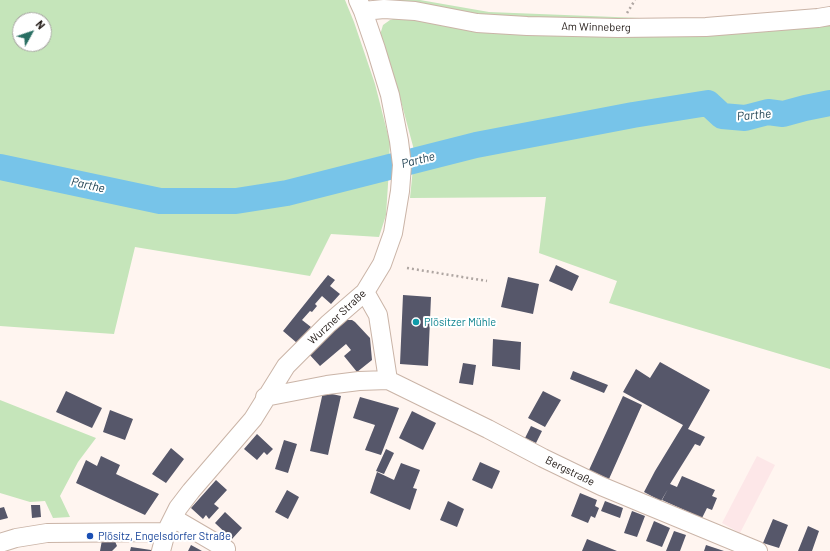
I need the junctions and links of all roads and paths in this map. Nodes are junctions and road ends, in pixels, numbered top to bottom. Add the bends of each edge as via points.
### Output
1 (360, 5) edge
2 (830, 16) edge
3 (407, 268) dead end
4 (487, 281) dead end
5 (365, 292) junction
6 (388, 380) junction
7 (265, 397) junction
8 (169, 525) junction
9 (0, 543) edge
10 (226, 549) dead end
11 (161, 551) edge
12 (758, 551) edge

1 - 2 street, Am Winneberg via 415,11 476,23 526,26 706,27
1 - 5 street, Wurzner Straße via 390,95 402,165 393,233 382,264
3 - 4 path
5 - 6 street via 378,315
5 - 7 street, Wurzner Straße via 286,366
6 - 7 street, Bergstraße via 346,382
6 - 12 street, Bergstraße via 601,486
7 - 8 street, Wurzner Straße via 253,418 178,508
8 - 9 street via 47,533
8 - 10 street
8 - 11 street, Wurzner Straße

